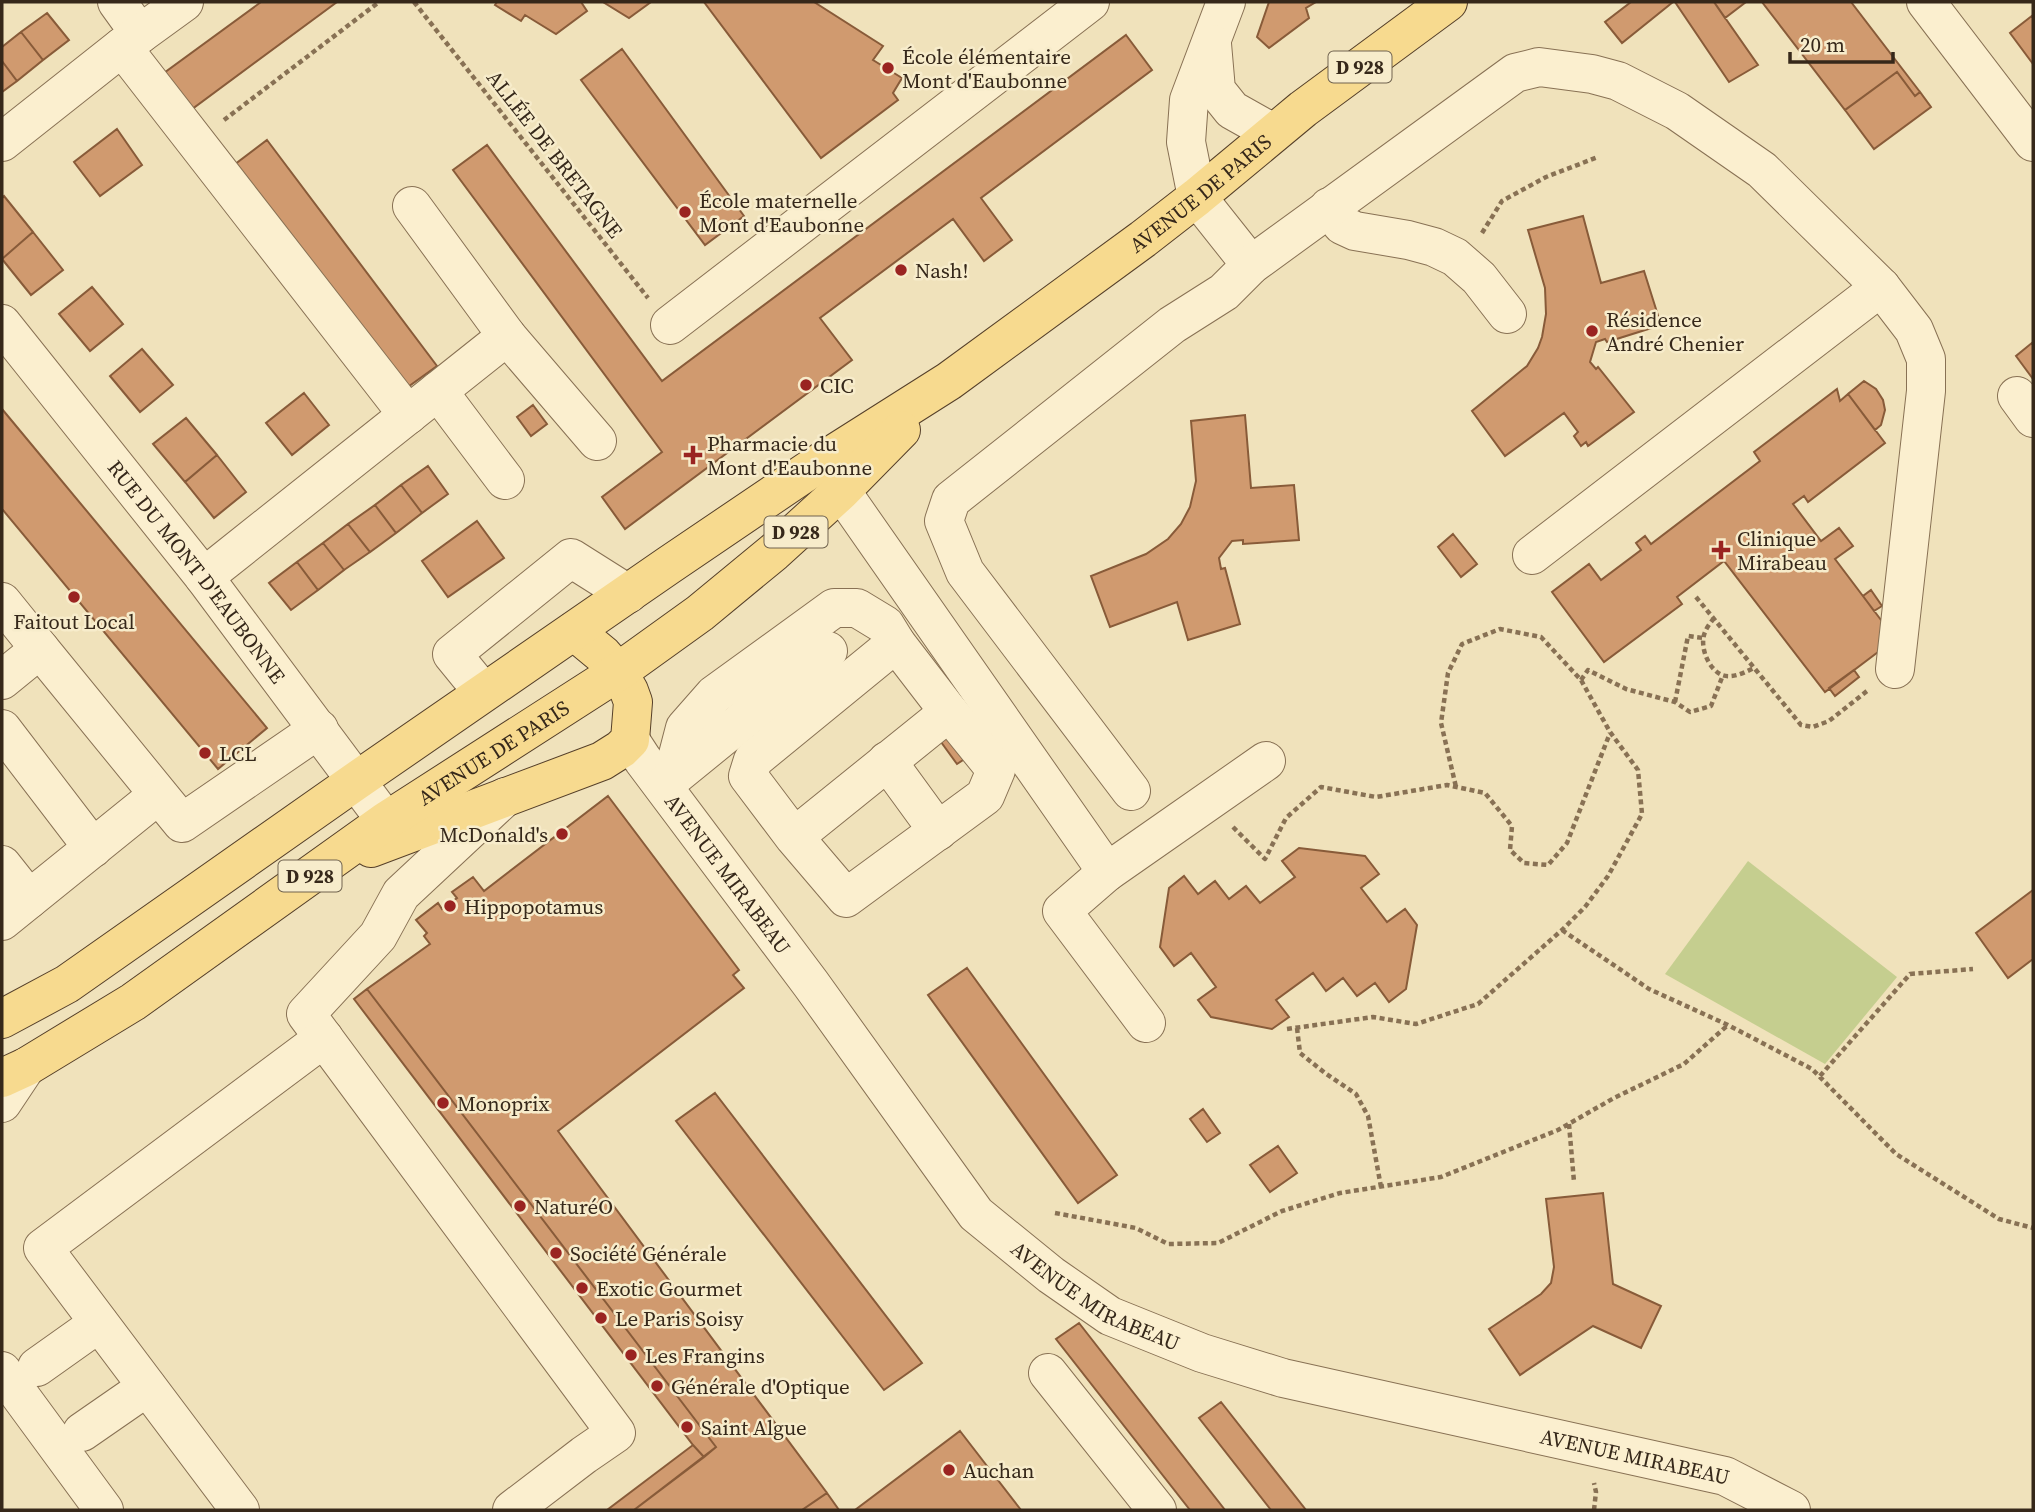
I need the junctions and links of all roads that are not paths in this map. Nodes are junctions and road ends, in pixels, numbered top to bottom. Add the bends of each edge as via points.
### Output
1 (117, 2) edge
2 (184, 2) edge
3 (1090, 2) edge
4 (1226, 2) edge
5 (1448, 2) edge
6 (1926, 2) edge
7 (1212, 42) junction
8 (122, 48) junction
9 (1273, 133) junction
10 (2, 142) edge
11 (2033, 142) edge
12 (1197, 197) junction
13 (412, 206) dead end
14 (1329, 208) junction
15 (1251, 265) junction
16 (1881, 287) junction
17 (1507, 314) dead end
18 (2, 324) edge
19 (670, 325) road end
20 (507, 336) junction
21 (949, 381) junction
22 (438, 391) junction
23 (408, 415) junction
24 (597, 440) dead end
25 (505, 480) dead end
26 (841, 491) junction
27 (1532, 555) dead end
28 (204, 577) junction
29 (628, 593) junction
30 (2, 602) edge
31 (574, 631) junction
32 (896, 643) junction
33 (40, 649) junction
34 (828, 651) dead end
35 (1895, 669) road end
36 (2, 680) edge
37 (625, 687) junction
38 (483, 692) junction
39 (949, 712) junction
40 (2, 729) edge
41 (319, 729) junction
42 (630, 740) junction
43 (887, 761) junction
44 (1266, 761) dead end
45 (356, 781) junction
46 (667, 781) junction
47 (1130, 791) dead end
48 (158, 795) junction
49 (505, 797) junction
50 (386, 821) junction
51 (938, 831) junction
52 (794, 837) junction
53 (93, 848) junction
54 (327, 863) junction
55 (2, 864) edge
56 (1107, 872) junction
57 (16, 910) edge
58 (2, 1019) edge
59 (1146, 1023) dead end
60 (324, 1038) junction
61 (14, 1072) edge
62 (2, 1103) edge
63 (100, 1323) junction
64 (19, 1369) edge
65 (1048, 1373) dead end
66 (147, 1387) junction
67 (2, 1409) edge
68 (82, 1432) dead end
69 (80, 1510) edge
70 (104, 1510) edge
71 (240, 1510) edge
72 (512, 1510) edge
73 (1157, 1510) edge
74 (1791, 1510) edge

1 - 8 street
2 - 8 street
3 - 19 street
4 - 7 street
5 - 9 main road, AVENUE DE PARIS / D 928
6 - 11 street
7 - 9 street via 1216,90 1232,110
7 - 12 street via 1189,100 1186,142
8 - 10 street
8 - 23 street
9 - 12 main road, AVENUE DE PARIS / D 928
12 - 15 street
12 - 21 main road, AVENUE DE PARIS / D 928
13 - 20 street
14 - 15 street
14 - 16 street via 1515,73 1539,67 1566,69 1618,80 1709,133 1762,170
14 - 17 street via 1342,225 1355,231 1408,240 1455,257 1479,278
15 - 47 street via 1224,292 1172,325 951,500 944,521 965,572
16 - 27 street
16 - 35 street via 1914,330 1926,359
18 - 28 street, RUE DU MONT D'EAUBONNE
20 - 22 street
20 - 24 street
21 - 26 main road, AVENUE DE PARIS / D 928
21 - 29 main road, AVENUE DE PARIS / D 928
22 - 23 street
22 - 25 street
23 - 28 street
26 - 37 main road, AVENUE DE PARIS / D 928 via 774,552 670,634
26 - 56 street
28 - 41 street, RUE DU MONT D'EAUBONNE
29 - 31 main road, AVENUE DE PARIS / D 928
29 - 38 street via 571,558 452,653
30 - 33 street
31 - 37 main road via 603,655
31 - 38 main road, AVENUE DE PARIS / D 928
32 - 39 street
32 - 46 street via 885,625 857,608 834,608 714,695 685,728
32 - 52 street via 753,760 748,776
33 - 36 street
33 - 48 street
34 - 46 street
37 - 42 main road
37 - 50 main road, AVENUE DE PARIS / D 928
38 - 45 main road, AVENUE DE PARIS / D 928
39 - 43 street
39 - 51 street via 996,770 985,796
40 - 53 street
41 - 45 street, RUE DU MONT D'EAUBONNE
41 - 48 street via 182,823
42 - 46 street, AVENUE MIRABEAU
42 - 49 main road via 602,761
43 - 51 street
43 - 52 street
44 - 56 street
45 - 50 street, RUE DU MONT D'EAUBONNE
45 - 58 main road, AVENUE DE PARIS / D 928 via 67,984
46 - 74 street, AVENUE MIRABEAU via 975,1214 1110,1316 1202,1353 1283,1378 1725,1476
48 - 53 street
49 - 54 main road
49 - 60 street via 401,894 378,936 306,1014
50 - 54 main road, AVENUE DE PARIS / D 928
51 - 52 street via 846,898
53 - 57 street
54 - 61 main road, AVENUE DE PARIS / D 928 via 133,1002
55 - 57 street
56 - 59 street via 1062,911
60 - 63 street via 43,1248
60 - 72 street via 616,1433
61 - 62 street
63 - 64 street
63 - 66 street
64 - 70 street
65 - 73 street
66 - 68 street
66 - 71 street
67 - 69 street

